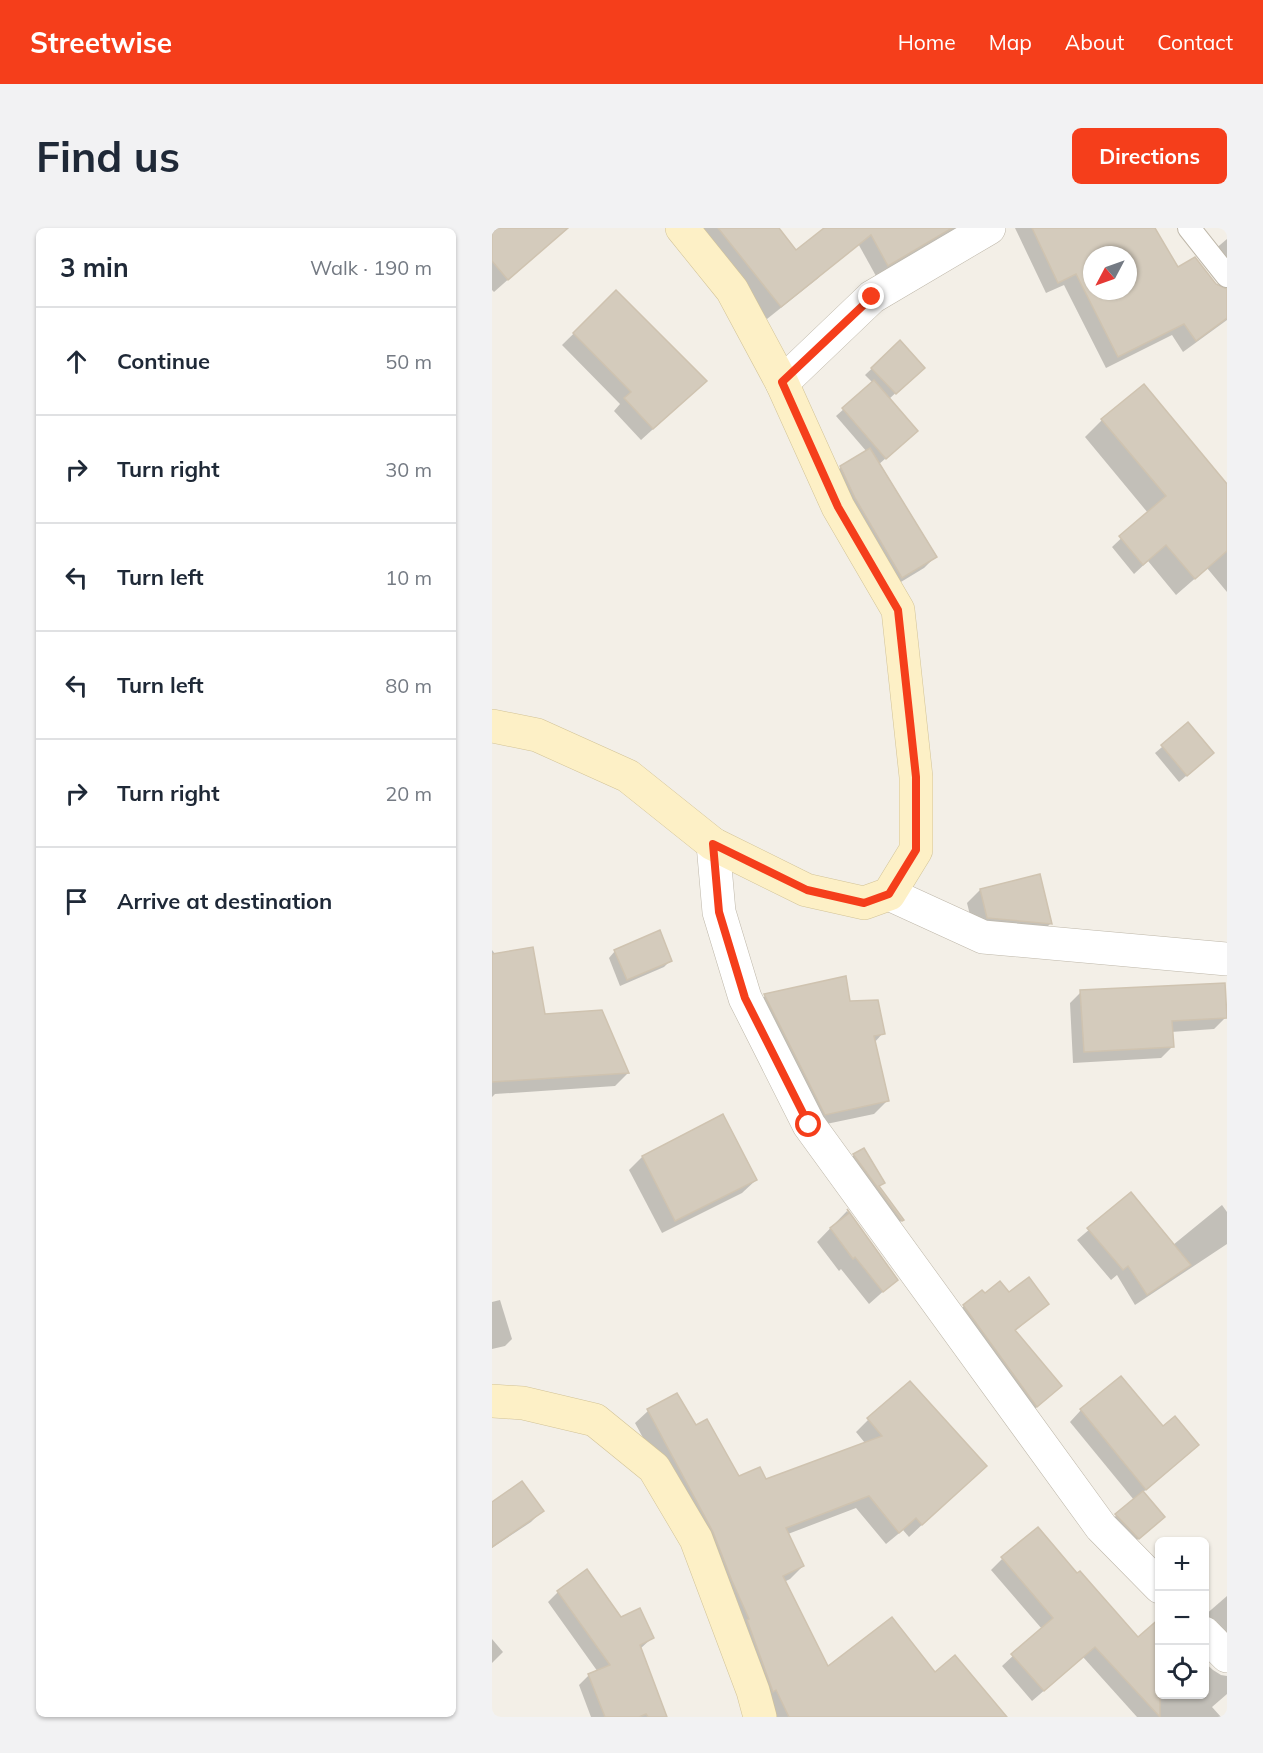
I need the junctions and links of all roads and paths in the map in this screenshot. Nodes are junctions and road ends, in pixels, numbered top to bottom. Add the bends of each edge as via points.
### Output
1 (682, 228) edge
2 (989, 228) edge
3 (1189, 228) edge
4 (1227, 276) edge
5 (782, 382) junction
6 (492, 726) edge
7 (713, 844) junction
8 (889, 894) junction
9 (1227, 959) edge
10 (492, 1401) edge
11 (1155, 1582) edge
12 (1209, 1638) edge
13 (1227, 1656) edge
14 (760, 1717) edge

1 - 5 main road via 732,290
2 - 5 street via 872,297
3 - 4 lane
5 - 8 main road via 838,507 898,610 916,777 916,850
6 - 7 main road via 537,735 628,776
7 - 8 main road via 807,890 864,903
7 - 11 street via 719,912 745,998 809,1125 1101,1527
8 - 9 street via 982,936
10 - 14 main road via 523,1403 595,1420 654,1467 696,1539
12 - 13 street

